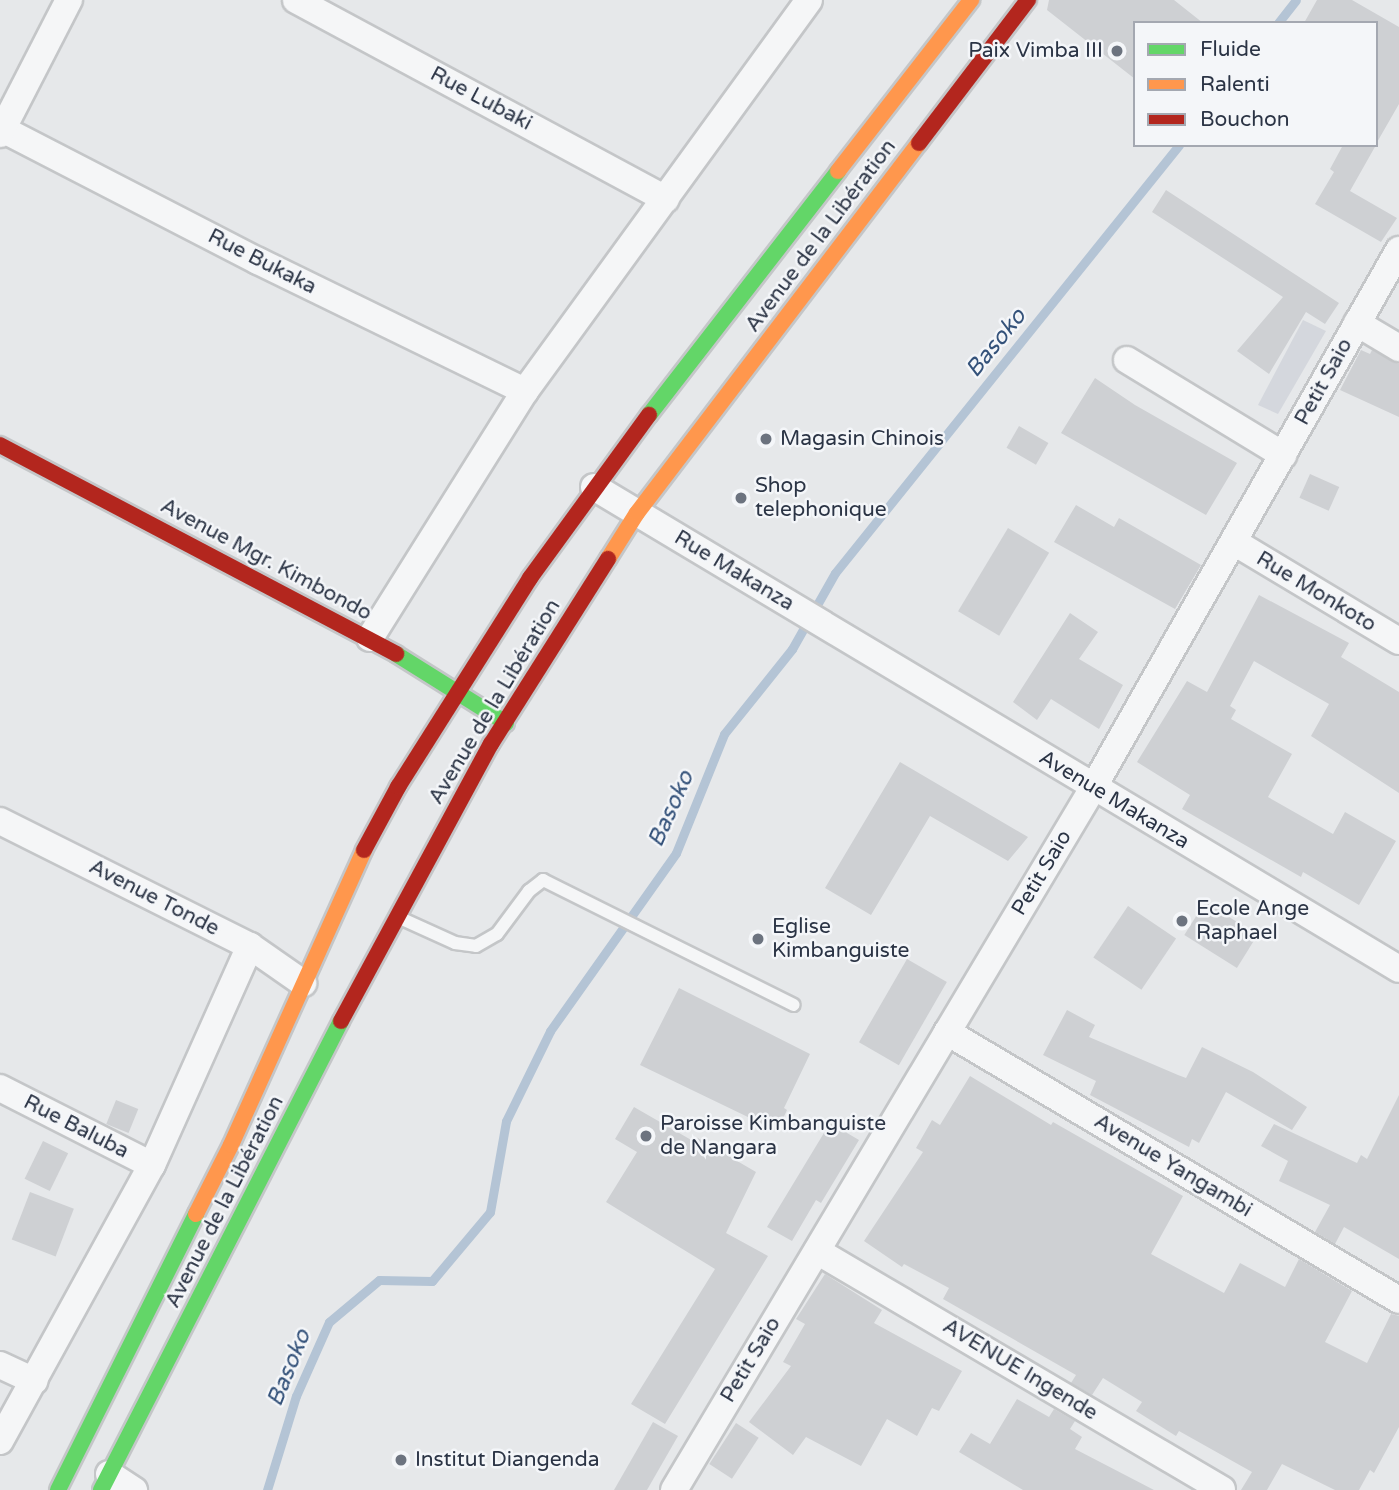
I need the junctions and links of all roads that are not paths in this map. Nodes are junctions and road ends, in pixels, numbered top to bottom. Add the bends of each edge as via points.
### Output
1 (69, 0) edge
2 (296, 0) edge
3 (809, 0) edge
4 (971, 0) edge
5 (1028, 0) edge
6 (4, 120) edge
7 (666, 199) junction
8 (1399, 250) edge
9 (1357, 323) junction
10 (1399, 348) edge
11 (1127, 360) dead end
12 (525, 391) junction
13 (0, 445) edge
14 (1283, 455) junction
15 (594, 487) junction
16 (637, 513) junction
17 (1234, 542) junction
18 (830, 631) joint
19 (370, 638) junction
20 (1399, 641) edge
21 (460, 691) junction
22 (506, 723) junction
23 (1093, 788) junction
24 (0, 821) edge
25 (396, 916) junction
26 (250, 946) junction
27 (1399, 970) edge
28 (303, 982) junction
29 (794, 1005) dead end
30 (947, 1032) junction
31 (0, 1088) edge
32 (152, 1165) junction
33 (817, 1251) junction
34 (1399, 1300) edge
35 (0, 1365) edge
36 (34, 1381) junction
37 (0, 1441) edge
38 (105, 1482) edge
39 (676, 1489) edge
40 (58, 1490) edge
41 (134, 1490) edge
42 (1222, 1490) edge

1 - 6 street
2 - 7 street, Rue Lubaki
3 - 7 street
4 - 15 main road, Avenue de la Libération
5 - 16 main road, Avenue de la Libération
6 - 12 street, Rue Bukaka via 258,261
7 - 12 street
8 - 9 street, Petit Saio
9 - 10 street
9 - 14 street, Petit Saio
11 - 14 street
12 - 19 street
13 - 19 main road, Avenue Mgr. Kimbondo
14 - 17 street, Petit Saio
15 - 16 street, Rue Makanza
15 - 21 main road, Avenue de la Libération via 530,578
16 - 18 street, Rue Makanza
16 - 22 main road, Avenue de la Libération
17 - 20 street, Rue Monkoto
17 - 23 street, Petit Saio
18 - 23 street, Avenue Makanza
19 - 21 main road, Avenue Mgr. Kimbondo
21 - 22 main road, Avenue Mgr. Kimbondo
21 - 28 main road, Avenue de la Libération via 398,787
22 - 25 main road, Avenue de la Libération
23 - 27 street, Avenue Makanza
23 - 30 street, Petit Saio
24 - 26 street, Avenue Tonde
25 - 29 lane via 455,943 476,946 497,934 529,891 543,880
25 - 38 main road, Avenue de la Libération
26 - 28 street, Avenue Tonde
26 - 32 street
28 - 40 main road, Avenue de la Libération via 231,1145
30 - 33 street, Petit Saio
30 - 34 street, Avenue Yangambi
31 - 32 street, Rue Baluba
32 - 36 street
33 - 39 street, Petit Saio
33 - 42 street, AVENUE Ingende
35 - 36 street
36 - 37 street
38 - 41 street

